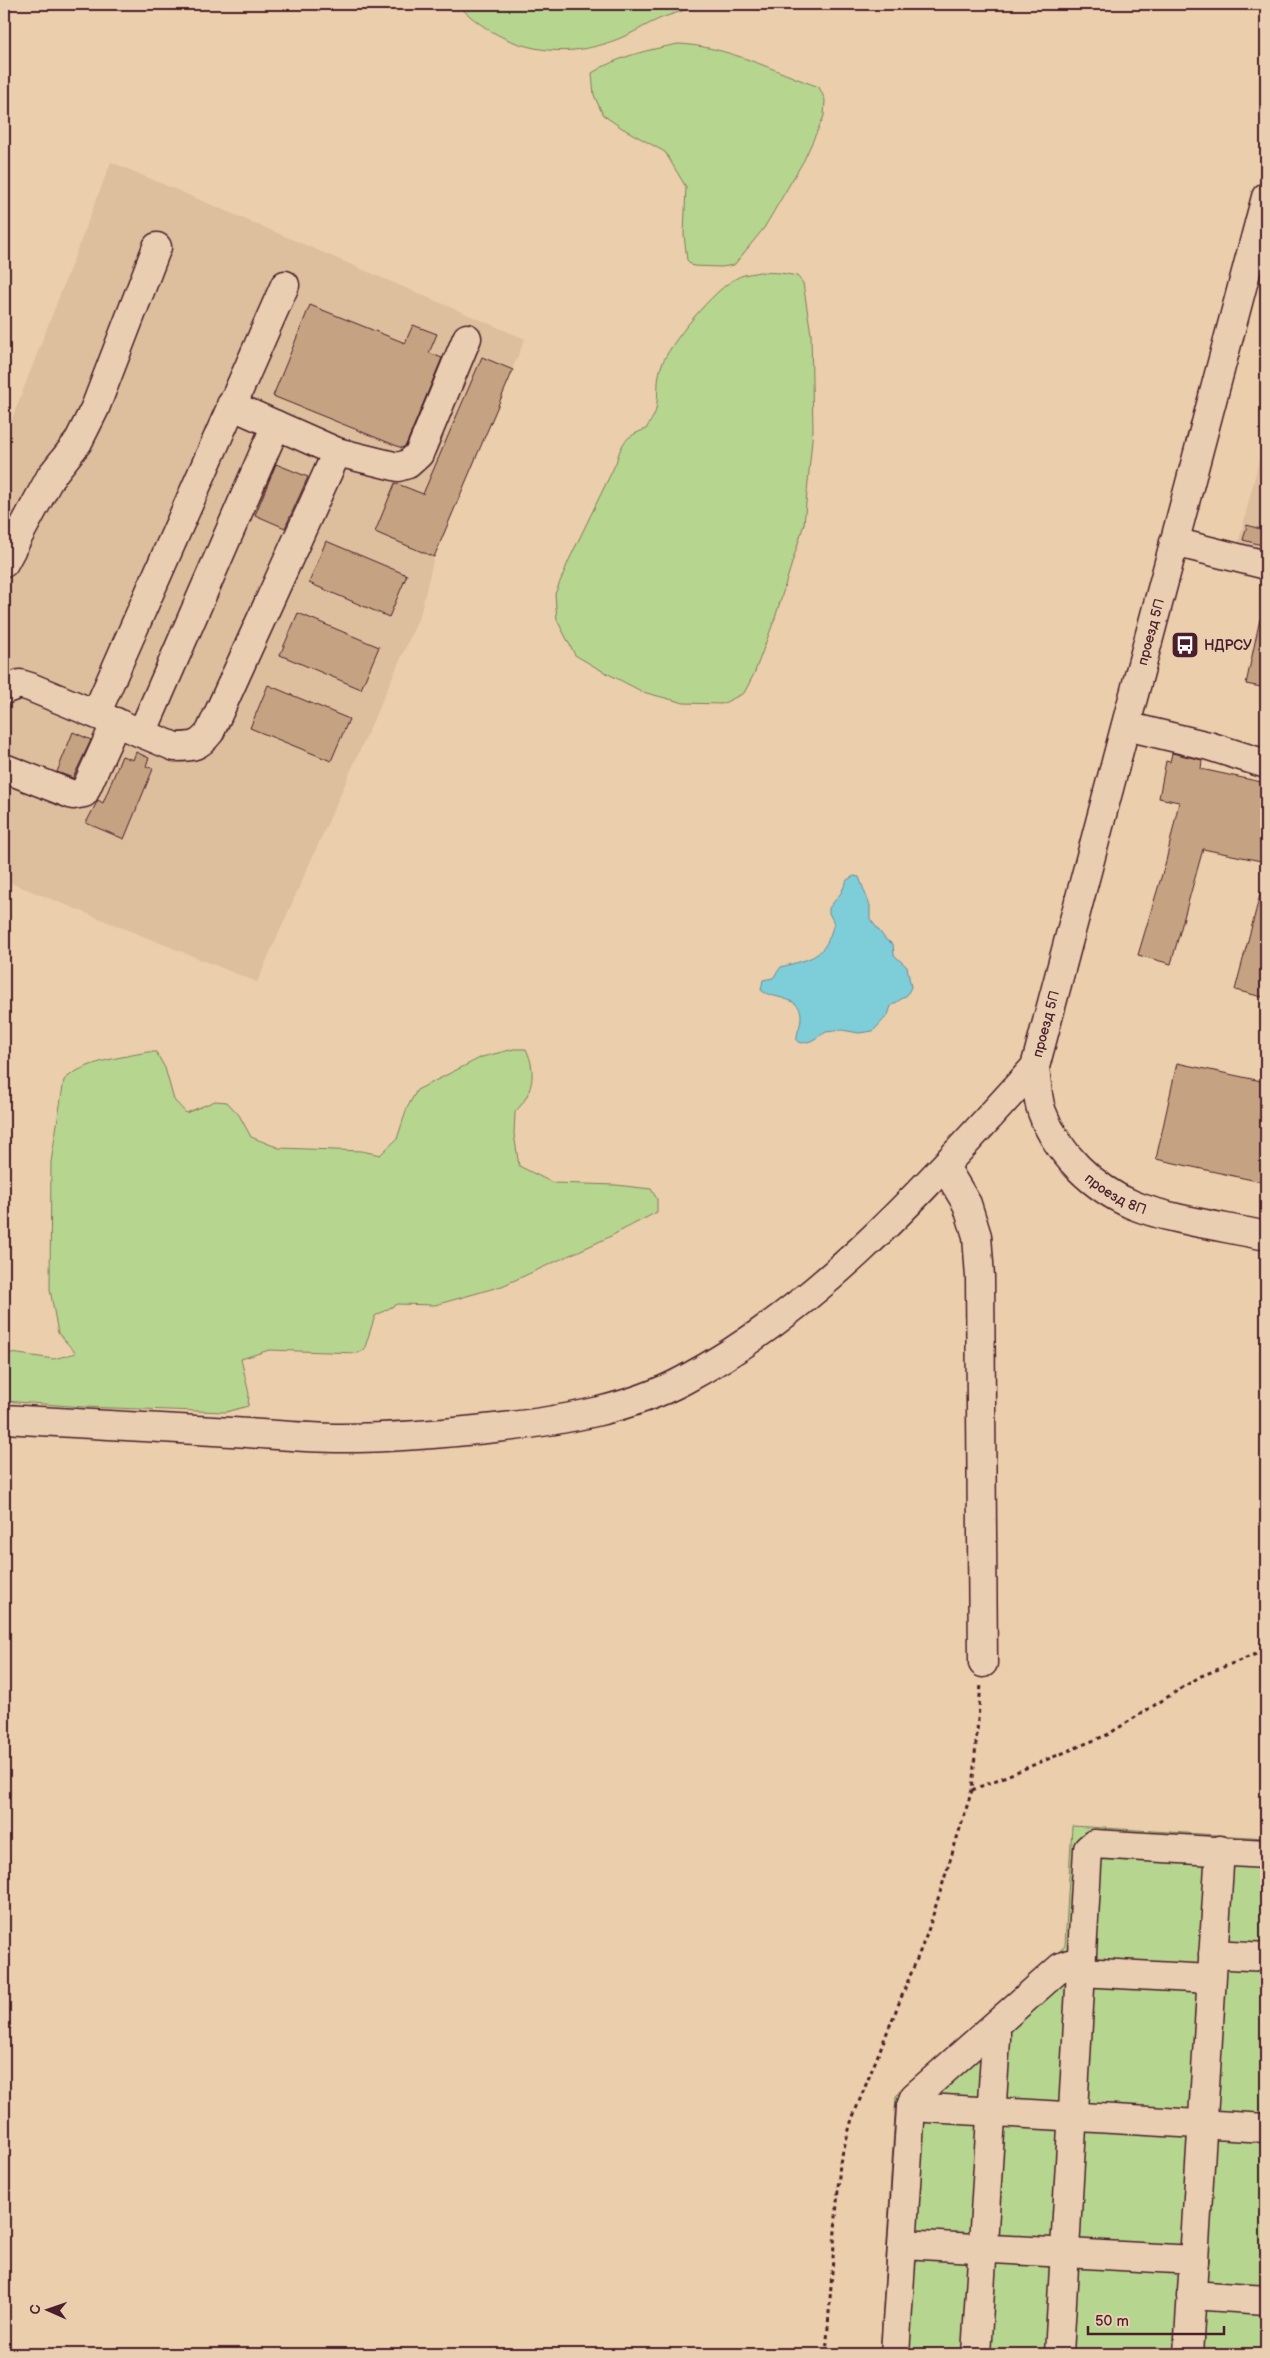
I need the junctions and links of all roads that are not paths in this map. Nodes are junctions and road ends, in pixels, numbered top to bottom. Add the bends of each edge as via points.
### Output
1 (1266, 200) edge
2 (157, 247) dead end
3 (286, 284) dead end
4 (467, 338) dead end
5 (231, 405) junction
6 (276, 425) junction
7 (337, 452) junction
8 (1174, 542) junction
9 (4, 564) edge
10 (1266, 564) edge
11 (4, 690) edge
12 (106, 718) junction
13 (1126, 726) junction
14 (142, 733) junction
15 (1266, 764) edge
16 (4, 768) edge
17 (1035, 1067) junction
18 (944, 1166) junction
19 (1266, 1236) edge
20 (4, 1419) edge
21 (983, 1663) road end
22 (1220, 1850) junction
23 (1266, 1854) edge
24 (1266, 1957) edge
25 (1212, 1966) junction
26 (1081, 1968) junction
27 (992, 2029) junction
28 (911, 2107) junction
29 (991, 2112) junction
30 (1072, 2116) junction
31 (1202, 2124) junction
32 (1266, 2128) edge
33 (903, 2244) junction
34 (983, 2248) junction
35 (1064, 2252) junction
36 (1194, 2260) junction
37 (1191, 2295) junction
38 (1266, 2300) edge
39 (895, 2354) edge
40 (976, 2354) edge
41 (1059, 2354) edge
42 (1188, 2354) edge

1 - 8 street, проезд 5П
2 - 9 street via 95,408 78,442 50,476
3 - 5 street
4 - 7 street via 419,454 408,464 398,467
5 - 6 street
5 - 12 street
6 - 7 street
6 - 14 street
7 - 14 street via 210,732 202,743 190,747 176,747
8 - 10 street
8 - 13 street, проезд 5П
11 - 12 street via 20,684
12 - 14 street
12 - 16 street via 84,793 73,795
13 - 15 street
13 - 17 street, проезд 5П
17 - 18 street
17 - 19 street, проезд 8П via 1041,1111 1054,1138 1074,1163 1099,1186 1133,1205
18 - 20 street via 870,1242 806,1298 741,1345 683,1381 630,1402 554,1421 456,1432 341,1438
18 - 21 street via 967,1204 976,1236 979,1269
22 - 23 street
22 - 25 street
22 - 26 street via 1090,1845
24 - 25 street
25 - 26 street
25 - 31 street
26 - 27 street via 1069,1964 1061,1967
26 - 30 street
27 - 28 street via 914,2097
27 - 29 street via 996,2039
28 - 29 street
28 - 33 street
29 - 30 street
29 - 34 street
30 - 31 street
30 - 35 street
31 - 32 street
31 - 36 street
33 - 34 street
33 - 39 street
34 - 35 street
34 - 40 street
35 - 36 street
35 - 41 street
36 - 37 street
37 - 38 street
37 - 42 street

